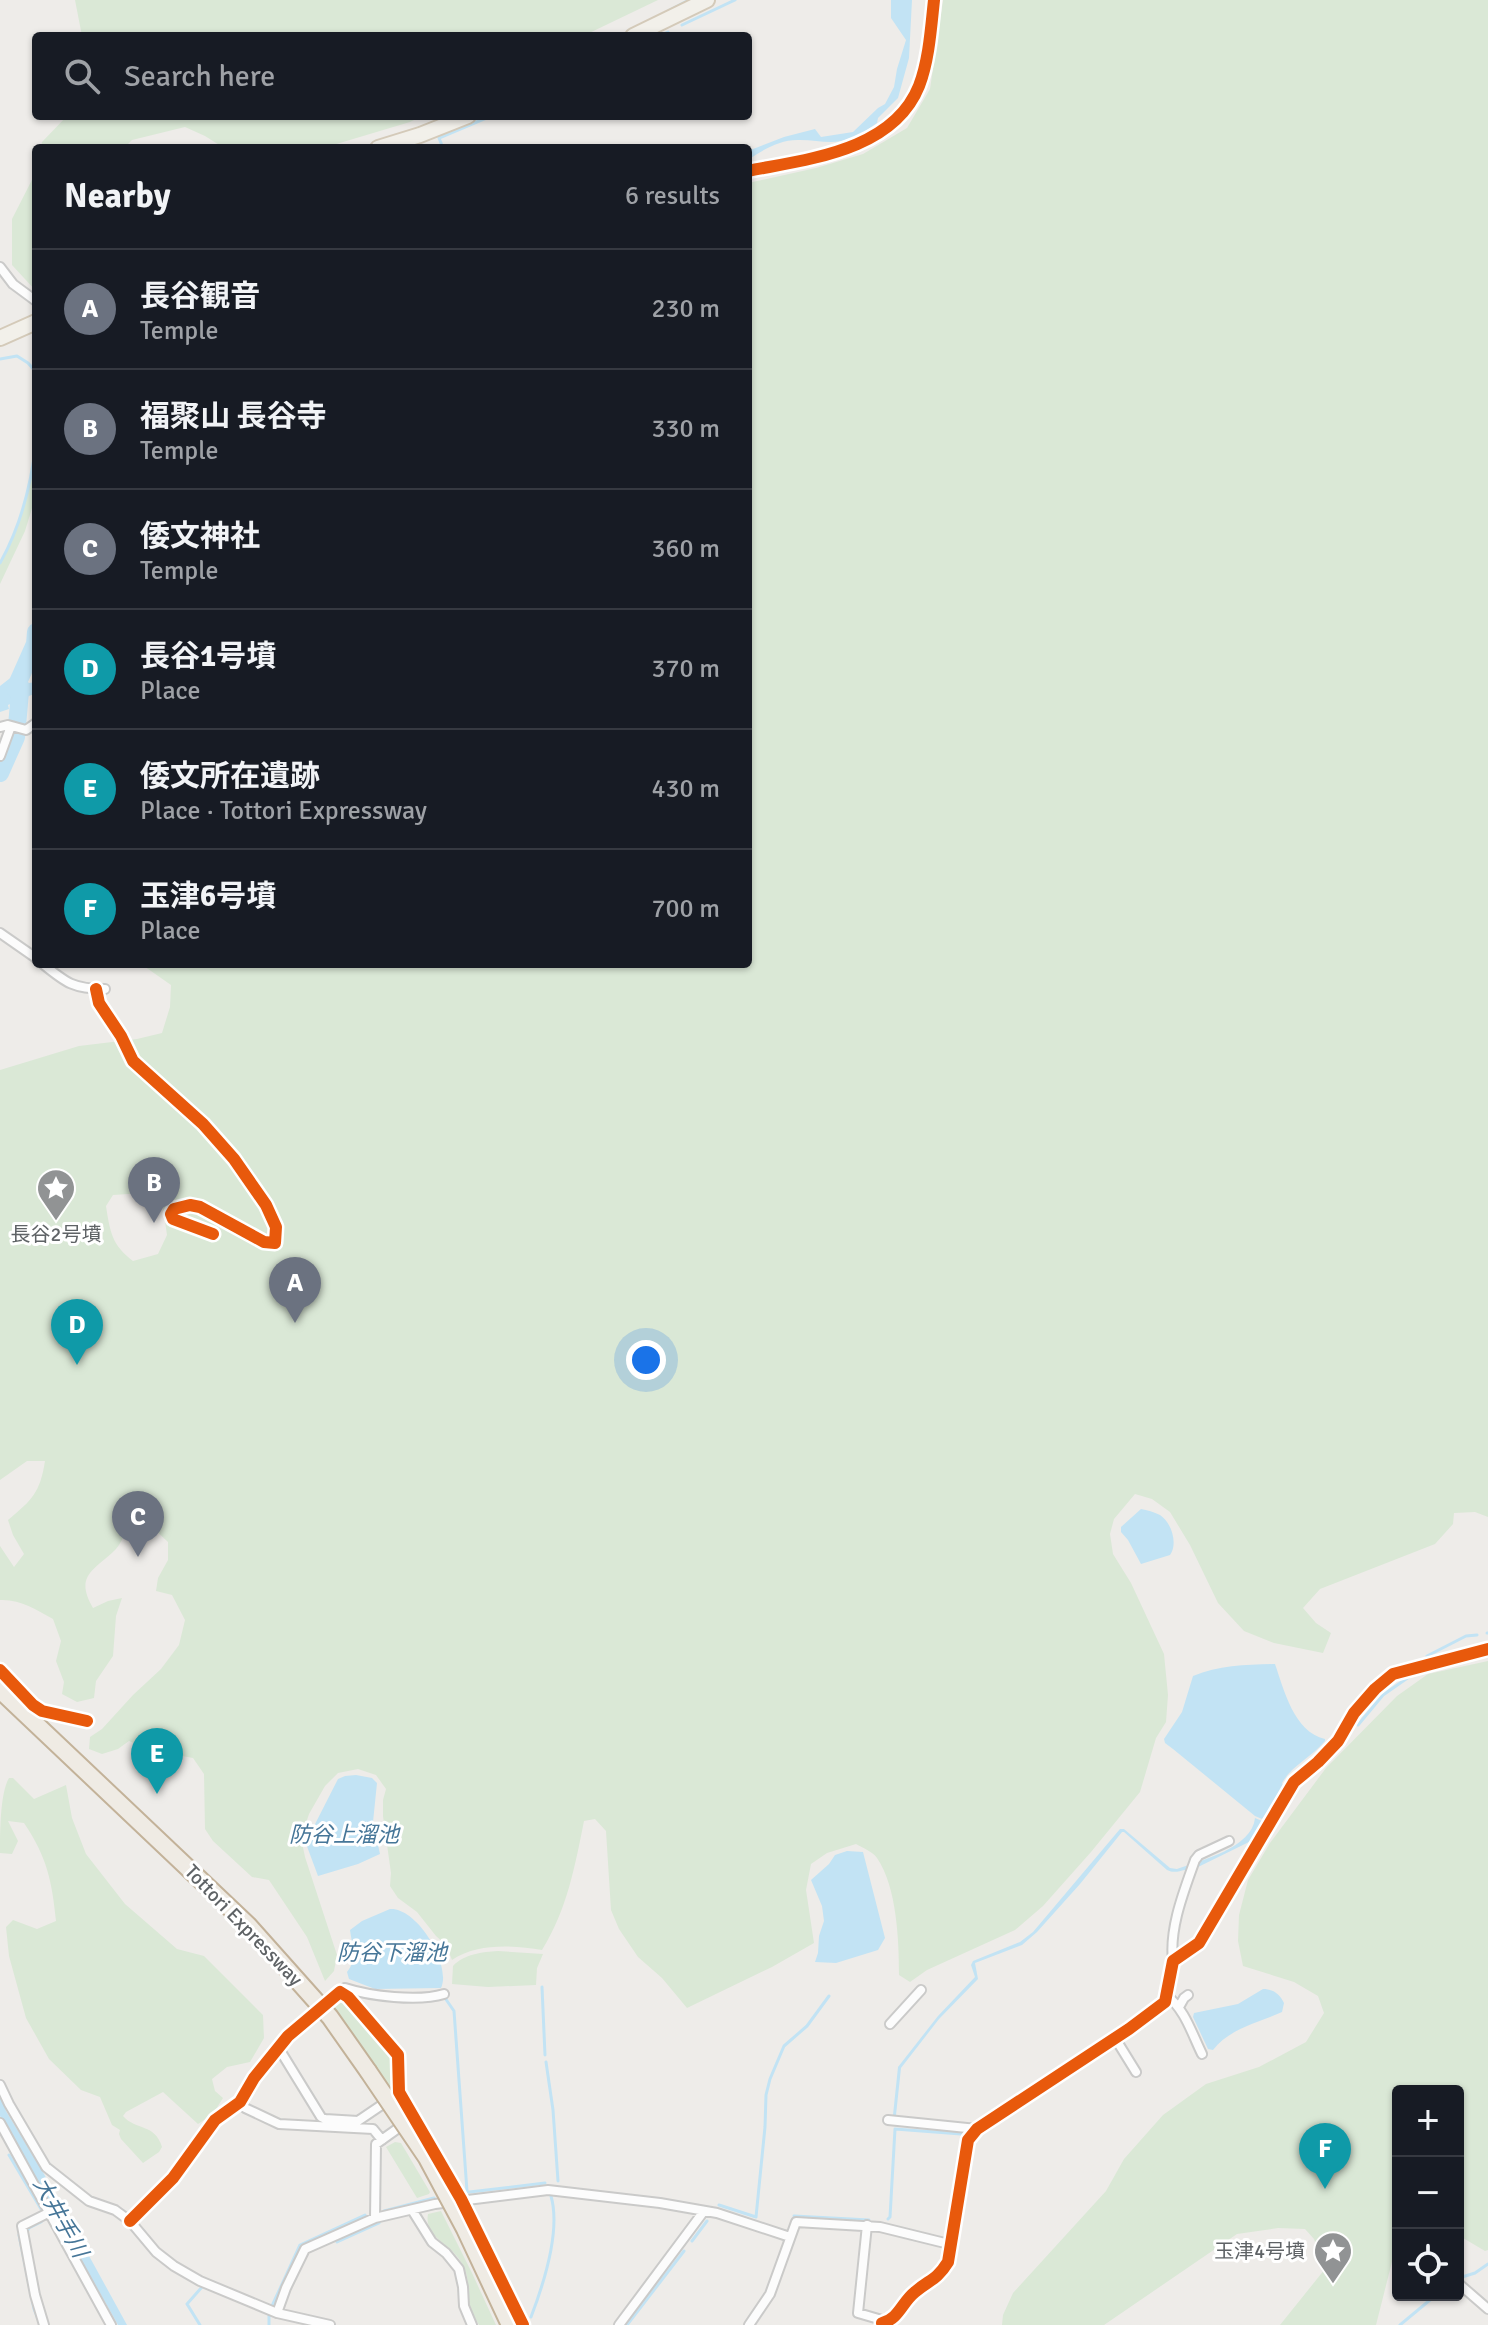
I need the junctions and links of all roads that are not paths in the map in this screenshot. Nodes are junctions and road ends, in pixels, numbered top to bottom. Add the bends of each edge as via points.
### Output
1 (707, 0) edge
2 (934, 0) edge
3 (641, 32) edge
4 (458, 120) edge
5 (391, 144) edge
6 (752, 170) edge
7 (0, 267) edge
8 (32, 298) edge
9 (32, 324) edge
10 (0, 338) edge
11 (12, 726) junction
12 (32, 726) edge
13 (0, 727) edge
14 (0, 756) edge
15 (0, 933) edge
16 (32, 955) edge
17 (48, 968) edge
18 (213, 1234) dead end
19 (1488, 1649) edge
20 (0, 1670) edge
21 (0, 1690) edge
22 (0, 1701) edge
23 (87, 1721) dead end
24 (1229, 1841) dead end
25 (1173, 1961) junction
26 (921, 1990) dead end
27 (444, 1994) dead end
28 (1166, 1995) junction
29 (1188, 1995) dead end
30 (1179, 2007) junction
31 (890, 2024) dead end
32 (288, 2036) tunnel mouth
33 (1115, 2038) junction
34 (278, 2047) junction
35 (1202, 2054) dead end
36 (1136, 2072) dead end
37 (366, 2073) junction
38 (0, 2085) edge
39 (399, 2092) junction
40 (245, 2108) dead end
41 (414, 2117) junction
42 (888, 2120) dead end
43 (0, 2123) edge
44 (977, 2129) junction
45 (382, 2140) junction
46 (461, 2199) junction
47 (412, 2210) junction
48 (704, 2211) junction
49 (50, 2212) junction
50 (375, 2218) junction
51 (130, 2221) junction
52 (867, 2225) junction
53 (790, 2237) junction
54 (953, 2245) junction
55 (1464, 2288) edge
56 (1488, 2309) edge
57 (277, 2313) junction
58 (882, 2324) edge
59 (44, 2325) edge
60 (111, 2325) edge
61 (330, 2325) edge
62 (472, 2325) edge
63 (503, 2325) edge
64 (510, 2325) edge
65 (523, 2325) edge
66 (619, 2325) edge
67 (749, 2325) edge

1 - 3 main road
2 - 6 street via 920,84 901,115 851,147
4 - 5 main road
7 - 8 street
9 - 10 main road
11 - 12 street via 26,730
11 - 13 street
11 - 14 street
15 - 16 street
17 - 18 street via 71,985 100,989 99,1003 133,1061 234,1159 276,1227 275,1243 264,1242 200,1207 190,1205 171,1214
19 - 25 street via 1393,1674 1375,1689 1338,1741 1294,1782 1199,1943
20 - 23 street via 42,1711
21 - 37 highway, Tottori Expressway via 248,1925 330,2017
22 - 37 highway, Tottori Expressway via 214,1903
24 - 25 street via 1195,1860 1179,1908
25 - 28 street
26 - 31 street
27 - 39 street via 368,1995 345,1988 337,1994 348,1997 398,2055
28 - 30 street
28 - 33 street via 1165,2002
29 - 30 street
30 - 35 street
32 - 34 street
33 - 36 street
33 - 44 street
34 - 39 street via 325,2119 358,2121
34 - 51 street via 240,2102 215,2120 162,2191
37 - 63 highway, Tottori Expressway, bridge via 421,2161
37 - 64 highway, Tottori Expressway, bridge via 427,2158
38 - 51 street via 46,2167 89,2201
39 - 41 street
40 - 45 street via 279,2124 373,2129
41 - 45 street
41 - 46 street
42 - 44 street
43 - 49 street
44 - 54 street via 968,2140
45 - 50 street via 376,2144
46 - 47 street
46 - 48 street via 548,2190
46 - 65 street
47 - 50 street
47 - 62 street via 432,2242 459,2269
48 - 53 street
48 - 66 street
49 - 59 street via 22,2226
49 - 60 street
50 - 57 street via 305,2249
51 - 57 street via 174,2266
52 - 53 street via 796,2222
52 - 54 street
52 - 58 street via 858,2313
53 - 67 street via 770,2294
54 - 58 street via 940,2275
55 - 56 street
57 - 61 street

